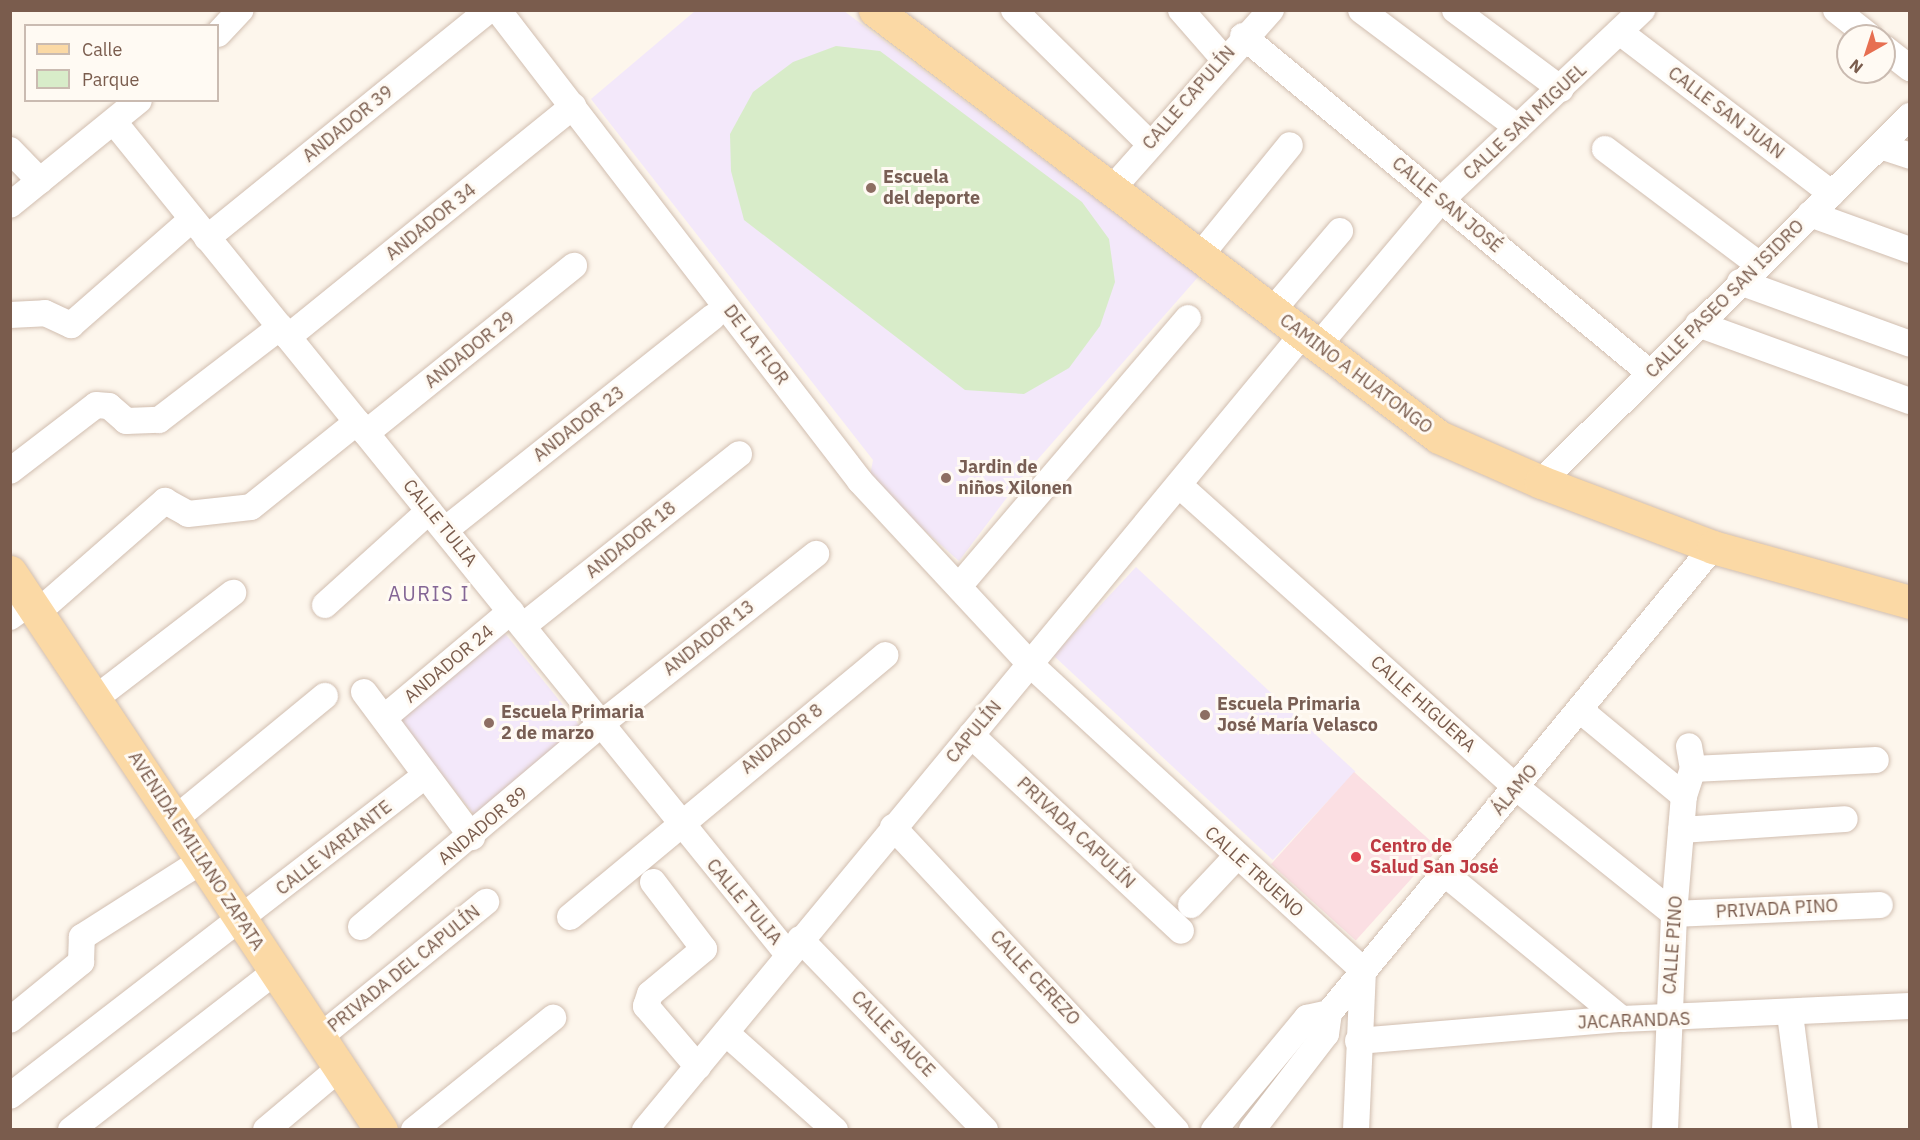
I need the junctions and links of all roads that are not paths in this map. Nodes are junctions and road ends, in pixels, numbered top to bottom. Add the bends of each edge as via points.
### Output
1 (240, 10) edge
2 (489, 10) edge
3 (498, 10) edge
4 (874, 10) edge
5 (1014, 10) edge
6 (1181, 10) edge
7 (1271, 10) edge
8 (1361, 10) edge
9 (1455, 10) edge
10 (1836, 10) edge
11 (1631, 18) edge
12 (1854, 24) edge
13 (219, 33) edge
14 (1243, 36) junction
15 (1896, 57) edge
16 (1223, 58) junction
17 (1910, 68) edge
18 (1561, 89) junction
19 (137, 102) edge
20 (573, 106) junction
21 (1910, 116) edge
22 (114, 122) junction
23 (1518, 128) junction
24 (1150, 144) junction
25 (1290, 146) dead end
26 (1880, 146) junction
27 (1605, 149) dead end
28 (10, 150) edge
29 (1910, 156) edge
30 (40, 181) junction
31 (1112, 190) junction
32 (1832, 194) junction
33 (1441, 200) junction
34 (10, 205) edge
35 (1810, 214) junction
36 (200, 229) junction
37 (1340, 231) dead end
38 (1910, 250) edge
39 (1199, 257) junction
40 (1758, 264) junction
41 (574, 266) dead end
42 (1740, 282) junction
43 (1272, 311) junction
44 (10, 315) edge
45 (713, 317) dead end
46 (1188, 318) dead end
47 (1698, 324) junction
48 (284, 332) junction
49 (1310, 340) junction
50 (1910, 344) edge
51 (1650, 373) junction
52 (1910, 401) edge
53 (362, 428) junction
54 (740, 454) dead end
55 (10, 471) edge
56 (1541, 482) junction
57 (1179, 484) junction
58 (429, 511) junction
59 (445, 530) junction
60 (1713, 546) junction
61 (816, 554) dead end
62 (10, 573) edge
63 (960, 585) junction
64 (233, 593) dead end
65 (1910, 602) edge
66 (325, 605) dead end
67 (27, 610) edge
68 (517, 619) junction
69 (886, 655) dead end
70 (1030, 664) junction
71 (364, 692) dead end
72 (325, 696) dead end
73 (96, 698) junction
74 (1580, 710) junction
75 (386, 716) junction
76 (602, 723) junction
77 (971, 735) junction
78 (1876, 760) dead end
79 (426, 775) junction
80 (1516, 788) junction
81 (1684, 796) junction
82 (175, 819) junction
83 (1845, 819) dead end
84 (678, 823) junction
85 (893, 828) junction
86 (1681, 830) junction
87 (472, 837) junction
88 (1237, 856) junction
89 (203, 860) junction
90 (1444, 873) junction
91 (653, 882) dead end
92 (486, 902) dead end
93 (1191, 905) dead end
94 (1880, 905) dead end
95 (1674, 914) junction
96 (570, 918) dead end
97 (242, 920) junction
98 (361, 927) dead end
99 (1181, 931) dead end
100 (794, 946) junction
101 (1363, 970) junction
102 (276, 971) junction
103 (1910, 1006) edge
104 (1329, 1013) junction
105 (1790, 1014) junction
106 (553, 1018) dead end
107 (1622, 1019) junction
108 (10, 1020) edge
109 (1668, 1020) junction
110 (726, 1033) junction
111 (321, 1036) junction
112 (1358, 1041) junction
113 (342, 1066) junction
114 (698, 1067) junction
115 (10, 1096) edge
116 (71, 1130) edge
117 (266, 1130) edge
118 (381, 1130) edge
119 (414, 1130) edge
120 (645, 1130) edge
121 (835, 1130) edge
122 (985, 1130) edge
123 (1176, 1130) edge
124 (1214, 1130) edge
125 (1252, 1130) edge
126 (1356, 1130) edge
127 (1665, 1130) edge
128 (1805, 1130) edge

1 - 13 street
2 - 36 street, ANDADOR 39
3 - 20 street, DE LA FLOR
4 - 31 main road, CAMINO A HUATONGO
5 - 24 street
6 - 16 street
7 - 14 street, CALLE CAPULÍN
8 - 23 street
9 - 18 street
10 - 12 street
11 - 18 street, CALLE SAN MIGUEL
11 - 32 street, CALLE SAN JUAN
14 - 16 street, CALLE CAPULÍN
14 - 33 street, CALLE SAN JOSÉ
15 - 17 street
16 - 24 street, CALLE CAPULÍN
18 - 23 street, CALLE SAN MIGUEL
19 - 22 street
20 - 48 street, ANDADOR 34
20 - 63 street, DE LA FLOR via 860,481
21 - 26 street, CALLE PASEO SAN ISIDRO
22 - 30 street
22 - 36 street, CALLE TULIA
23 - 33 street, CALLE SAN MIGUEL
24 - 31 street, CALLE CAPULÍN
25 - 39 street
26 - 29 street
26 - 32 street, CALLE PASEO SAN ISIDRO
27 - 40 street
28 - 30 street
30 - 34 street
31 - 39 main road, CAMINO A HUATONGO
32 - 35 street, CALLE PASEO SAN ISIDRO
33 - 49 street, CALLE SAN MIGUEL
33 - 51 street, CALLE SAN JOSÉ
35 - 38 street
35 - 40 street, CALLE PASEO SAN ISIDRO
36 - 44 street, ANDADOR 39 via 71,325 45,313
36 - 48 street, CALLE TULIA
37 - 43 street
39 - 43 main road, CAMINO A HUATONGO
40 - 42 street, CALLE PASEO SAN ISIDRO
41 - 53 street, ANDADOR 29
42 - 47 street, CALLE PASEO SAN ISIDRO
42 - 50 street
43 - 49 main road, CAMINO A HUATONGO
45 - 59 street, ANDADOR 23
46 - 63 street
47 - 51 street, CALLE PASEO SAN ISIDRO
47 - 52 street
48 - 53 street, CALLE TULIA
48 - 55 street, ANDADOR 34 via 159,420 126,422 110,406 96,405
49 - 56 main road, CAMINO A HUATONGO via 1421,426
49 - 57 street, CAPULÍN
51 - 56 street, CALLE PASEO SAN ISIDRO
53 - 58 street, CALLE TULIA
53 - 67 street, ANDADOR 29 via 251,507 188,514 165,501
54 - 68 street, ANDADOR 18
56 - 60 main road, CAMINO A HUATONGO
57 - 70 street, CAPULÍN
57 - 80 street, CALLE HIGUERA
58 - 59 street, CALLE TULIA
58 - 66 street
59 - 68 street, CALLE TULIA
60 - 65 main road, CAMINO A HUATONGO
60 - 74 street, ÁLAMO
61 - 76 street, ANDADOR 13
62 - 67 main road, AVENIDA EMILIANO ZAPATA
63 - 70 street, DE LA FLOR
64 - 73 street
67 - 73 main road, AVENIDA EMILIANO ZAPATA
68 - 75 street, ANDADOR 24
68 - 76 street, CALLE TULIA
69 - 84 street, ANDADOR 8
70 - 77 street, CAPULÍN
70 - 88 street, CALLE TRUENO
71 - 75 street
72 - 82 street
73 - 82 main road, AVENIDA EMILIANO ZAPATA
74 - 80 street, ÁLAMO
74 - 81 street
75 - 79 street
76 - 84 street, CALLE TULIA
76 - 87 street, ANDADOR 89
77 - 85 street, CAPULÍN
77 - 99 street, PRIVADA CAPULÍN
78 - 81 street, CALLE PINO via 1691,758
79 - 87 street
79 - 97 street, CALLE VARIANTE
80 - 90 street, ÁLAMO
80 - 95 street, CALLE HIGUERA
81 - 86 street, CALLE PINO
82 - 89 main road, AVENIDA EMILIANO ZAPATA
83 - 86 street
84 - 96 street, ANDADOR 8
84 - 100 street, CALLE TULIA
85 - 100 street, CAPULÍN
85 - 123 street, CALLE CEREZO
86 - 95 street, CALLE PINO
87 - 98 street, ANDADOR 89
88 - 93 street
88 - 101 street, CALLE TRUENO
89 - 97 main road, AVENIDA EMILIANO ZAPATA
89 - 108 street via 82,937 81,962
90 - 101 street, ÁLAMO
90 - 107 street
91 - 114 street via 704,949 650,994 646,1006
92 - 111 street, PRIVADA DEL CAPULÍN
94 - 95 street, PRIVADA PINO
95 - 109 street, CALLE PINO
97 - 102 main road, AVENIDA EMILIANO ZAPATA
97 - 115 street, CALLE VARIANTE
100 - 110 street, CAPULÍN
100 - 122 street, CALLE SAUCE
101 - 104 street, ÁLAMO
101 - 112 street
102 - 111 main road, AVENIDA EMILIANO ZAPATA
102 - 116 street
103 - 105 street, JACARANDAS
104 - 124 street via 1306,1018
104 - 125 street via 1326,1034
105 - 109 street, JACARANDAS
105 - 128 street
106 - 119 street
107 - 109 street, JACARANDAS
107 - 112 street, JACARANDAS
109 - 127 street, CALLE PINO
110 - 114 street, CAPULÍN
110 - 121 street
111 - 113 main road, AVENIDA EMILIANO ZAPATA
112 - 126 street
113 - 117 street
113 - 118 main road, AVENIDA EMILIANO ZAPATA
114 - 120 street, CAPULÍN

